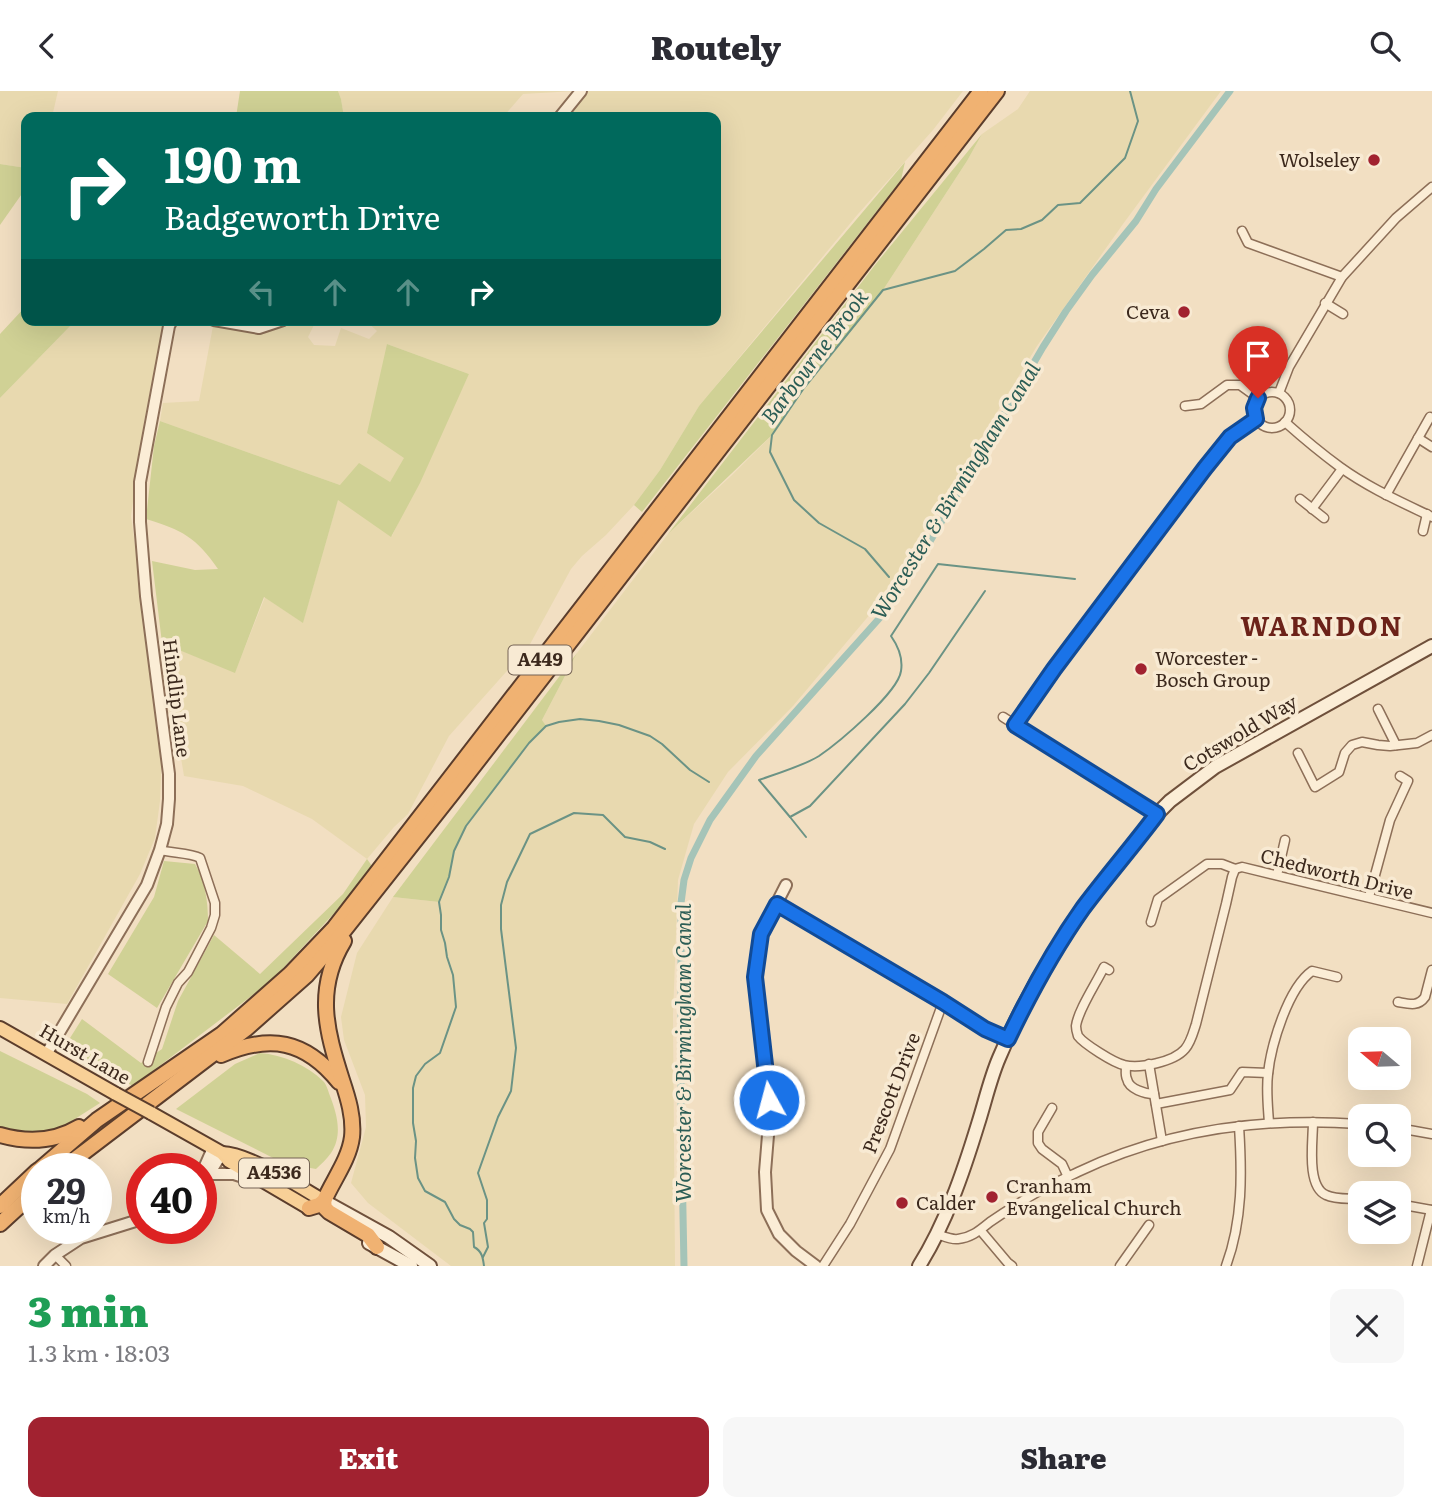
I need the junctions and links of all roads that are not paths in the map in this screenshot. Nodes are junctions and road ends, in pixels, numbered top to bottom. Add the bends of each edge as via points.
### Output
1 (581, 91) edge
2 (981, 91) edge
3 (998, 91) edge
4 (564, 112) edge
5 (1432, 187) edge
6 (1242, 231) dead end
7 (1342, 277) junction
8 (1325, 303) junction
9 (1343, 314) dead end
10 (169, 326) edge
11 (248, 326) edge
12 (265, 326) edge
13 (1279, 393) junction
14 (1258, 398) junction
15 (1185, 406) dead end
16 (1430, 417) dead end
17 (1256, 419) junction
18 (1285, 422) junction
19 (1418, 438) junction
20 (1432, 447) edge
21 (1342, 469) junction
22 (1386, 495) junction
23 (1300, 499) dead end
24 (1312, 509) junction
25 (1429, 516) edge
26 (1324, 518) dead end
27 (1423, 531) dead end
28 (1432, 646) edge
29 (1378, 709) dead end
30 (1003, 717) dead end
31 (1015, 725) junction
32 (1432, 735) edge
33 (1396, 745) junction
34 (1298, 754) dead end
35 (1400, 776) dead end
36 (1157, 814) junction
37 (1285, 840) dead end
38 (160, 850) junction
39 (1272, 850) dead end
40 (1282, 852) junction
41 (1235, 869) junction
42 (1277, 875) junction
43 (786, 885) dead end
44 (1369, 897) junction
45 (777, 904) junction
46 (1432, 913) edge
47 (356, 918) junction
48 (1151, 922) dead end
49 (1109, 970) dead end
50 (1432, 970) edge
51 (1337, 977) dead end
52 (943, 1002) junction
53 (1398, 1002) dead end
54 (0, 1028) edge
55 (1008, 1039) junction
56 (47, 1053) junction
57 (206, 1060) junction
58 (148, 1062) dead end
59 (1149, 1064) junction
60 (1126, 1066) junction
61 (1268, 1073) junction
62 (345, 1088) junction
63 (1154, 1094) junction
64 (1156, 1104) junction
65 (1048, 1109) dead end
66 (97, 1121) junction
67 (1314, 1122) junction
68 (1269, 1123) junction
69 (1348, 1123) edge
70 (1239, 1126) junction
71 (1411, 1130) edge
72 (1432, 1134) edge
73 (0, 1135) edge
74 (1162, 1141) junction
75 (217, 1150) junction
76 (58, 1153) edge
77 (83, 1153) edge
78 (216, 1153) edge
79 (217, 1175) edge
80 (1068, 1177) junction
81 (268, 1184) junction
82 (21, 1186) edge
83 (1348, 1198) edge
84 (324, 1201) junction
85 (21, 1205) edge
86 (0, 1206) edge
87 (1411, 1206) edge
88 (309, 1207) junction
89 (1431, 1210) edge
90 (0, 1224) edge
91 (126, 1224) edge
92 (1149, 1225) dead end
93 (981, 1231) junction
94 (937, 1234) junction
95 (377, 1247) junction
96 (55, 1255) junction
97 (44, 1266) edge
98 (66, 1266) edge
99 (411, 1266) edge
100 (430, 1266) edge
101 (816, 1266) edge
102 (823, 1266) edge
103 (919, 1266) edge
104 (1012, 1266) edge
105 (1120, 1266) edge
106 (1226, 1266) edge
107 (1417, 1266) edge

1 - 4 street
2 - 66 highway, A449 via 334,928 222,1034
3 - 47 highway, A449
5 - 7 street via 1396,218
6 - 7 street via 1248,243
7 - 8 street
8 - 9 street
8 - 13 street
10 - 38 street, Hindlip Lane via 140,481 139,522 169,774 167,824
11 - 12 street
13 - 14 street
13 - 18 street via 1289,406
14 - 15 street via 1240,385 1227,385 1201,404
14 - 17 street
16 - 19 street
17 - 18 street via 1270,428
17 - 31 street via 1230,437 1205,468
18 - 21 street
19 - 20 street
19 - 22 street
21 - 22 street
21 - 24 street
22 - 25 street
23 - 24 street
24 - 26 street
25 - 27 street
28 - 36 main road, Cotswold Way via 1215,767
29 - 33 street
30 - 31 street
31 - 36 street
32 - 33 street via 1417,743
33 - 34 street via 1352,745 1339,772 1315,787
35 - 44 street via 1408,781 1390,820
36 - 55 main road, Cotswold Way via 1060,942
37 - 40 street
38 - 56 street, Hindlip Lane via 147,885
38 - 58 street via 200,858 215,915 166,1007
39 - 40 street
40 - 42 street
41 - 42 street, Chedworth Drive
41 - 48 street, Chedworth Drive via 1207,865 1158,899
41 - 59 street via 1191,1040 1177,1056
42 - 44 street, Chedworth Drive
43 - 45 street
44 - 46 street, Chedworth Drive
45 - 52 street
45 - 101 street via 761,934 755,977 769,1100 767,1210 779,1234
47 - 57 highway, A449 via 307,975
47 - 62 highway via 335,960 326,992 329,1041
49 - 60 street via 1104,967 1076,1028 1087,1044
50 - 53 street via 1423,1000
51 - 61 street via 1312,971 1302,979 1276,1036
52 - 55 street
52 - 102 street, Prescott Drive via 890,1149
54 - 56 main road, Hurst Lane / A4536
55 - 94 main road, Cotswold Way
56 - 75 main road, Hurst Lane / A4536, bridge
57 - 62 highway via 247,1046 285,1045 310,1054
57 - 77 highway, A449
59 - 60 street
59 - 63 street
60 - 63 street via 1129,1084
61 - 64 street via 1242,1072 1230,1090
61 - 68 street
62 - 84 highway via 352,1137
63 - 64 street
64 - 74 street
65 - 80 street via 1038,1143 1062,1164
66 - 73 highway via 54,1138 32,1141
66 - 76 highway, A449
67 - 68 street
67 - 69 street
67 - 83 street via 1316,1185 1327,1196
68 - 70 street
70 - 74 street
70 - 106 street via 1240,1212
71 - 72 street
74 - 80 street
75 - 78 street
75 - 81 main road, A4536
75 - 84 main road, A4536 via 244,1158
79 - 81 street via 234,1174
80 - 93 street via 1024,1200
81 - 88 main road, A4536
82 - 86 highway, A449
84 - 88 highway
84 - 95 highway via 329,1212 368,1235
84 - 100 main road
85 - 90 highway
87 - 89 street
88 - 95 main road
89 - 107 street
91 - 96 street via 81,1238
92 - 105 street
93 - 94 street via 956,1240
93 - 104 street
94 - 103 main road, Cotswold Way
95 - 99 main road
96 - 97 street
96 - 98 street

